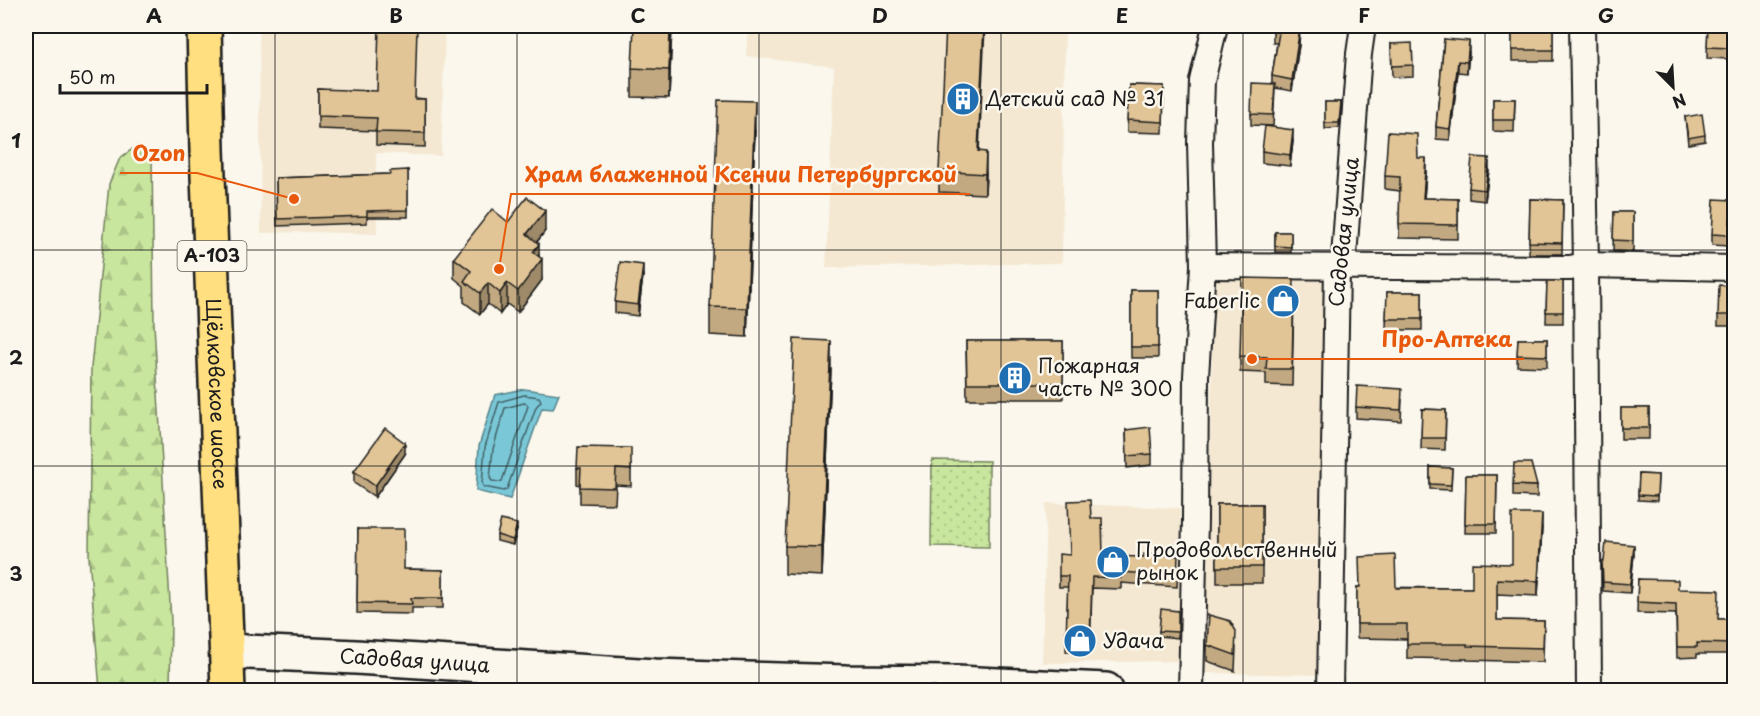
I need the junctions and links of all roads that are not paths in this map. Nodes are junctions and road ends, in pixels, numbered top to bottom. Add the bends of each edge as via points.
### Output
1 (204, 26) edge
2 (1215, 26) edge
3 (1363, 26) edge
4 (1582, 26) edge
5 (1586, 265) junction
6 (1203, 266) junction
7 (1337, 267) junction
8 (1734, 268) edge
9 (227, 651) junction
10 (228, 690) edge
11 (1106, 690) edge
12 (1191, 690) edge
13 (1330, 690) edge
14 (1589, 690) edge

1 - 9 main road, Щёлковское шоссе / А-103
2 - 6 street via 1202,81
3 - 7 street, Садовая улица via 1344,257
4 - 5 street
5 - 7 street
5 - 8 street
5 - 14 street
6 - 7 street
6 - 12 street via 1196,376
7 - 13 street, Садовая улица
9 - 10 main road, Щёлковское шоссе / А-103
9 - 11 street, Садовая улица via 655,676

